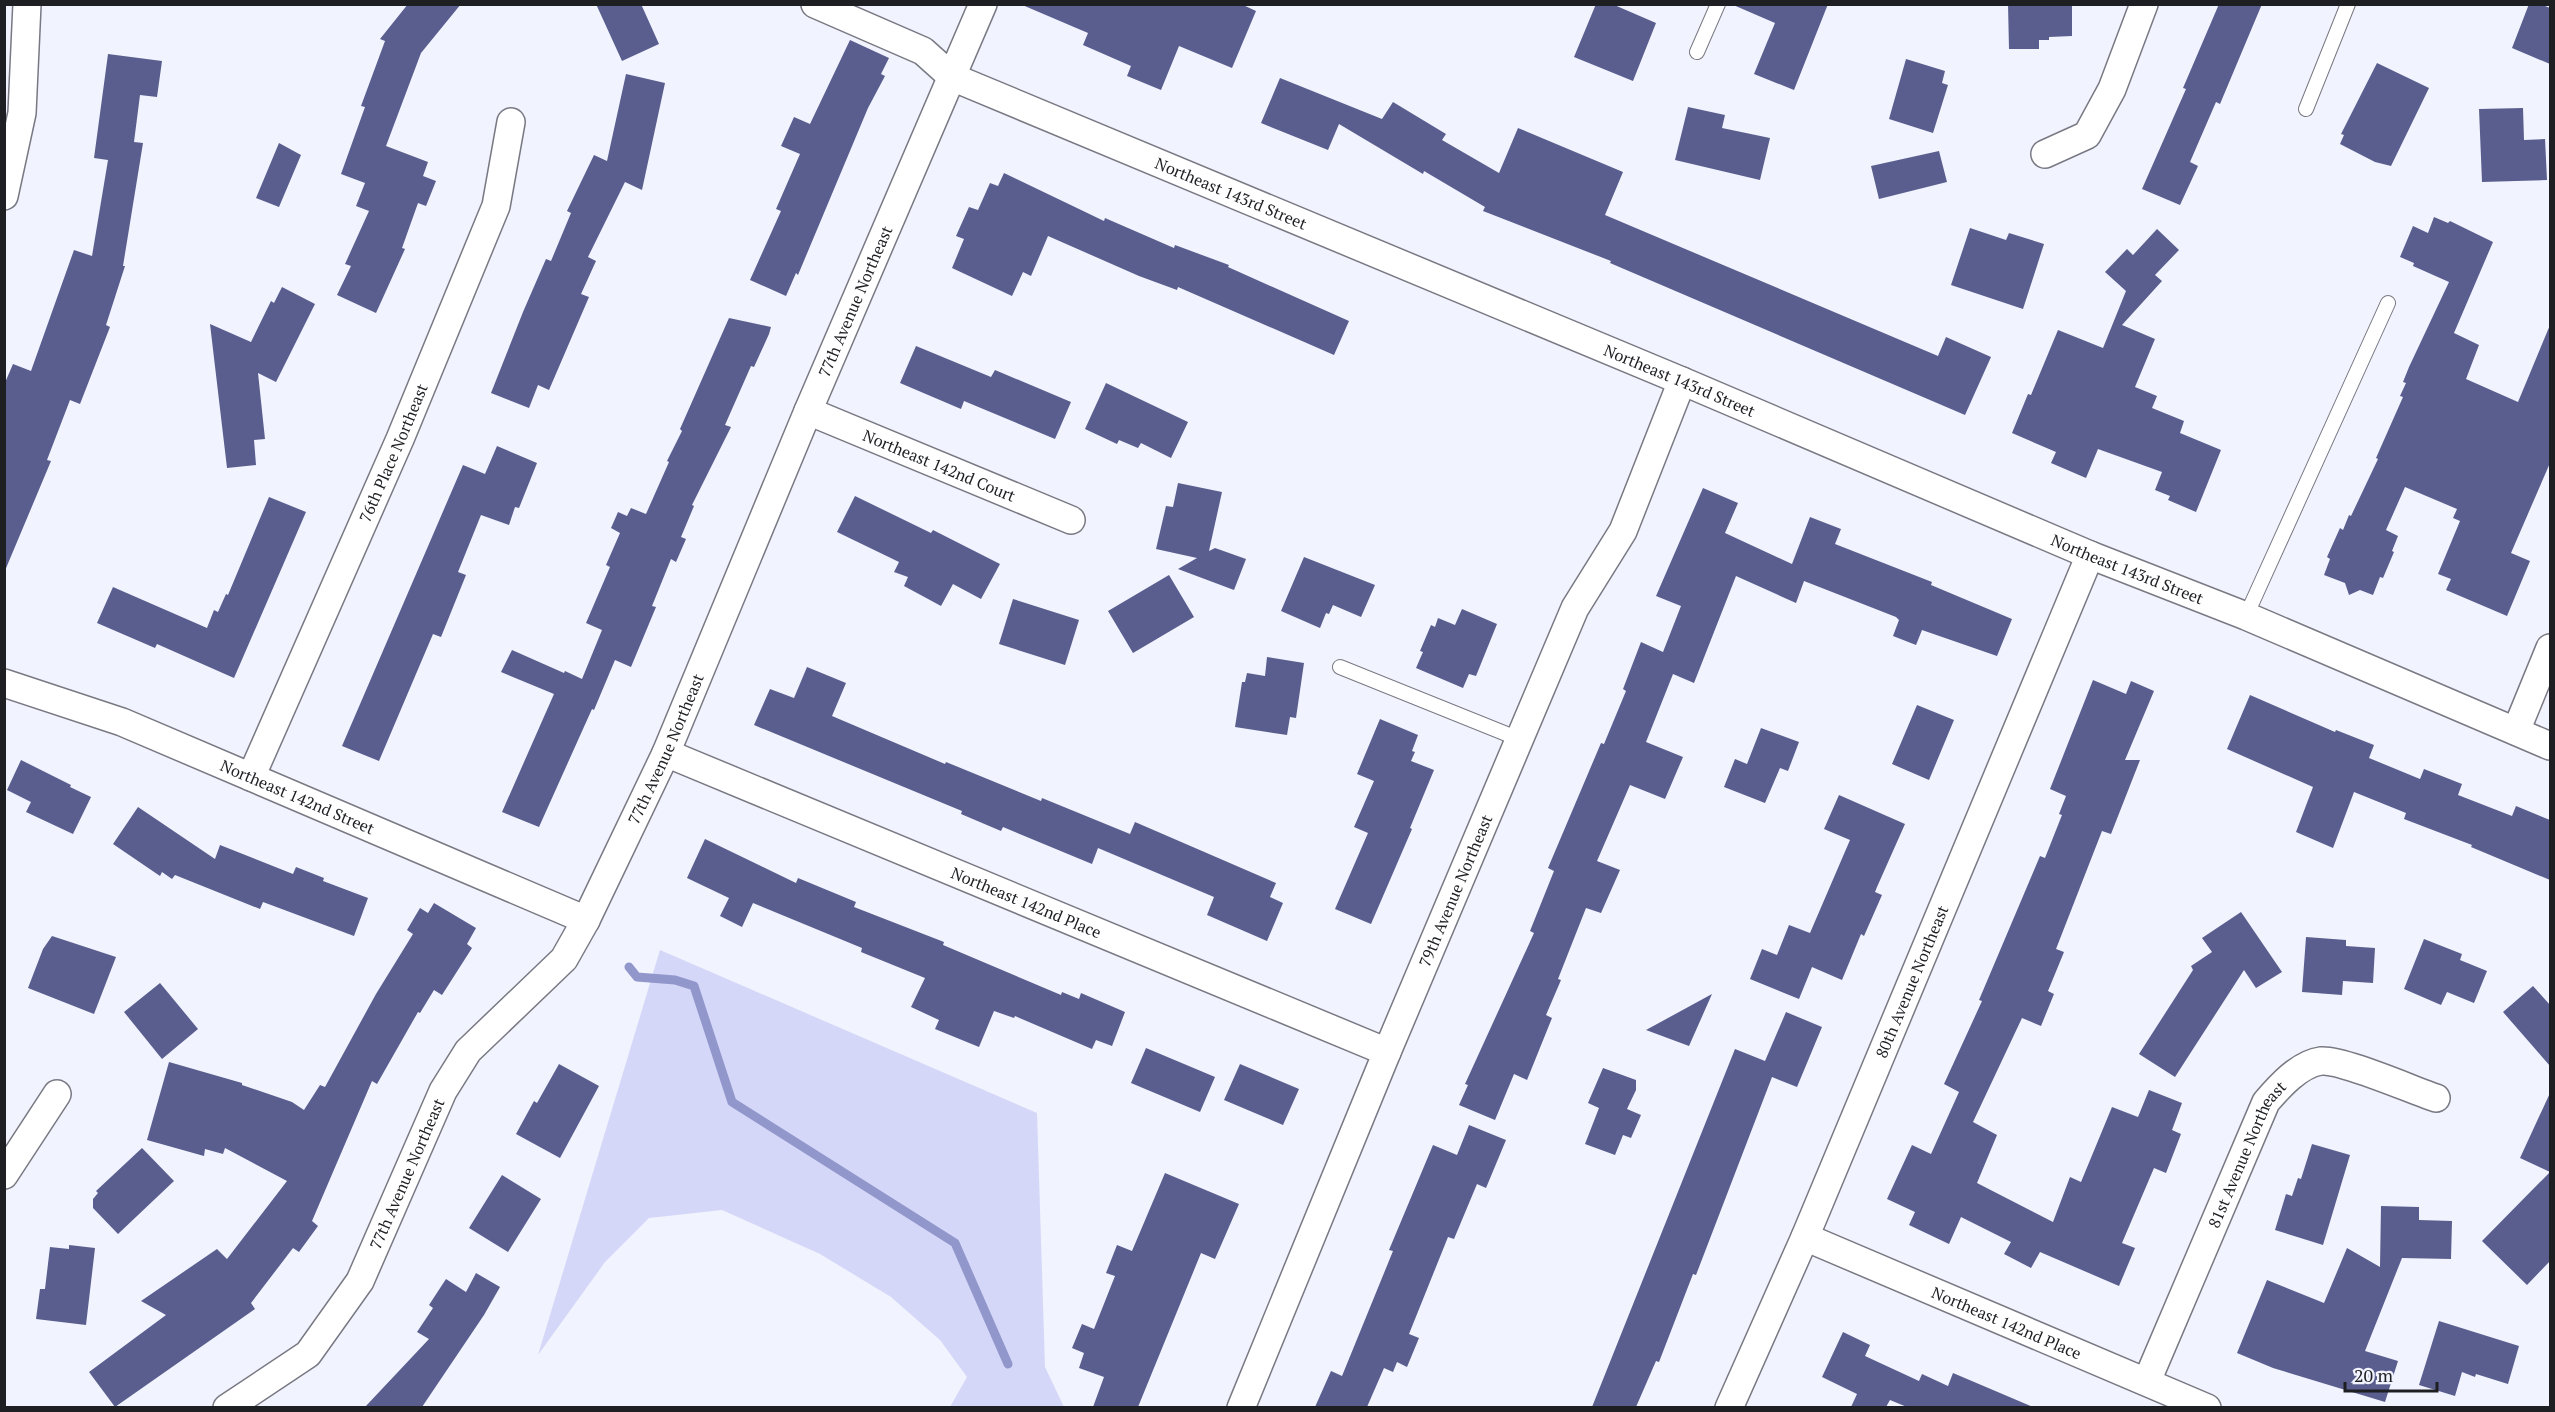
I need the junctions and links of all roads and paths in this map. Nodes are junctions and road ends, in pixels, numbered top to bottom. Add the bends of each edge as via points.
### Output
1 (27, 4) edge
2 (815, 4) edge
3 (983, 4) edge
4 (1718, 4) edge
5 (2144, 4) edge
6 (2348, 4) edge
7 (1697, 52) dead end
8 (952, 77) junction
9 (2306, 109) dead end
10 (511, 122) dead end
11 (2045, 154) dead end
12 (4, 196) edge
13 (2388, 303) dead end
14 (1682, 381) junction
15 (808, 411) junction
16 (1071, 520) dead end
17 (2090, 555) junction
18 (2246, 616) junction
19 (2550, 648) edge
20 (1340, 667) dead end
21 (4, 683) edge
22 (2517, 732) junction
23 (1519, 739) junction
24 (2550, 746) edge
25 (666, 753) junction
26 (251, 777) junction
27 (586, 920) junction
28 (1387, 1052) junction
29 (57, 1094) dead end
30 (2436, 1098) dead end
31 (4, 1175) edge
32 (1805, 1237) junction
33 (2147, 1381) junction
34 (227, 1407) edge
35 (1241, 1407) edge
36 (1729, 1407) edge
37 (2207, 1407) edge

1 - 12 street via 22,113
2 - 8 street, Northeast 143rd Street via 923,51
3 - 8 street, 77th Avenue Northeast
4 - 7 lane
5 - 11 street via 2112,89 2087,135
6 - 9 lane
8 - 14 street, Northeast 143rd Street
8 - 15 street, 77th Avenue Northeast
10 - 26 street, 76th Place Northeast via 496,206 400,439
13 - 18 lane
14 - 17 street, Northeast 143rd Street
14 - 23 street, 79th Avenue Northeast via 1623,531 1575,608
15 - 16 street, Northeast 142nd Court
15 - 25 street, 77th Avenue Northeast
17 - 18 street, Northeast 143rd Street
17 - 32 street, 80th Avenue Northeast
18 - 22 street, Northeast 143rd Street
19 - 22 street
20 - 23 lane
21 - 26 street, Northeast 142nd Street via 122,722
22 - 24 street, Northeast 143rd Street
23 - 28 street, 79th Avenue Northeast
25 - 27 street, 77th Avenue Northeast
25 - 28 street, Northeast 142nd Place
26 - 27 street, Northeast 142nd Street
27 - 34 street, 77th Avenue Northeast via 564,959 468,1051 443,1091 360,1281 308,1354
28 - 35 street, 79th Avenue Northeast
29 - 31 street
30 - 33 street, 81st Avenue Northeast via 2346,1066 2320,1061 2290,1075 2266,1102
32 - 33 street, Northeast 142nd Place
32 - 36 street, 80th Avenue Northeast
33 - 37 street, Northeast 142nd Place

